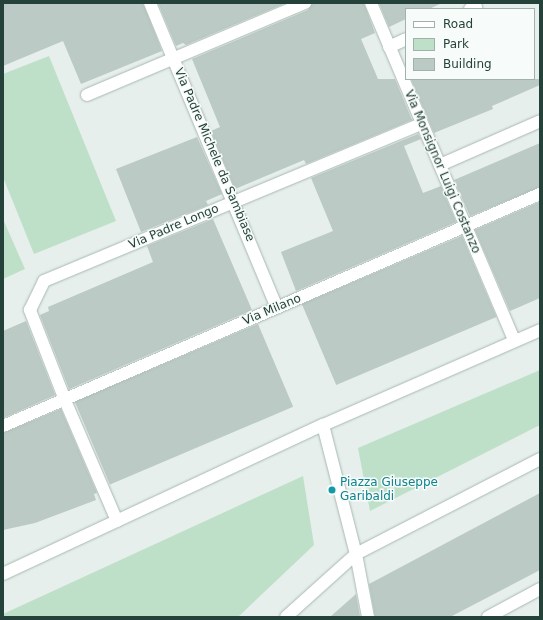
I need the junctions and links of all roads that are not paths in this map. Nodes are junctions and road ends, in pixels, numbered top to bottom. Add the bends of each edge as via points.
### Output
1 (150, 3) edge
2 (305, 3) edge
3 (371, 3) edge
4 (405, 39) edge
5 (389, 47) junction
6 (173, 59) junction
7 (87, 95) dead end
8 (540, 121) edge
9 (422, 124) junction
10 (440, 165) junction
11 (540, 194) edge
12 (233, 203) junction
13 (465, 227) junction
14 (278, 308) junction
15 (540, 330) edge
16 (514, 340) junction
17 (65, 400) junction
18 (323, 425) junction
19 (3, 426) edge
20 (540, 459) edge
21 (117, 521) junction
22 (356, 554) junction
23 (3, 574) edge
24 (540, 589) edge
25 (286, 617) edge
26 (368, 617) edge
27 (488, 617) edge

1 - 6 street, Via Padre Michele da Sambiase
2 - 6 street
3 - 5 street, Via Monsignor Luigi Costanzo
4 - 5 street
5 - 9 street, Via Monsignor Luigi Costanzo
6 - 7 street
6 - 12 street, Via Padre Michele da Sambiase
8 - 10 street
9 - 10 street, Via Monsignor Luigi Costanzo
9 - 12 street, Via Padre Longo
10 - 13 street, Via Monsignor Luigi Costanzo
11 - 13 street, Via Milano
12 - 14 street, Via Padre Michele da Sambiase
12 - 17 street, Via Padre Longo via 44,281 30,310
13 - 14 street, Via Milano
13 - 16 street, Via Monsignor Luigi Costanzo
14 - 17 street, Via Milano
15 - 16 street
16 - 18 street
17 - 19 street, Via Milano
17 - 21 street, Via Padre Longo
18 - 21 street
18 - 22 street
20 - 22 street
21 - 23 street
22 - 25 street
22 - 26 street
24 - 27 street

